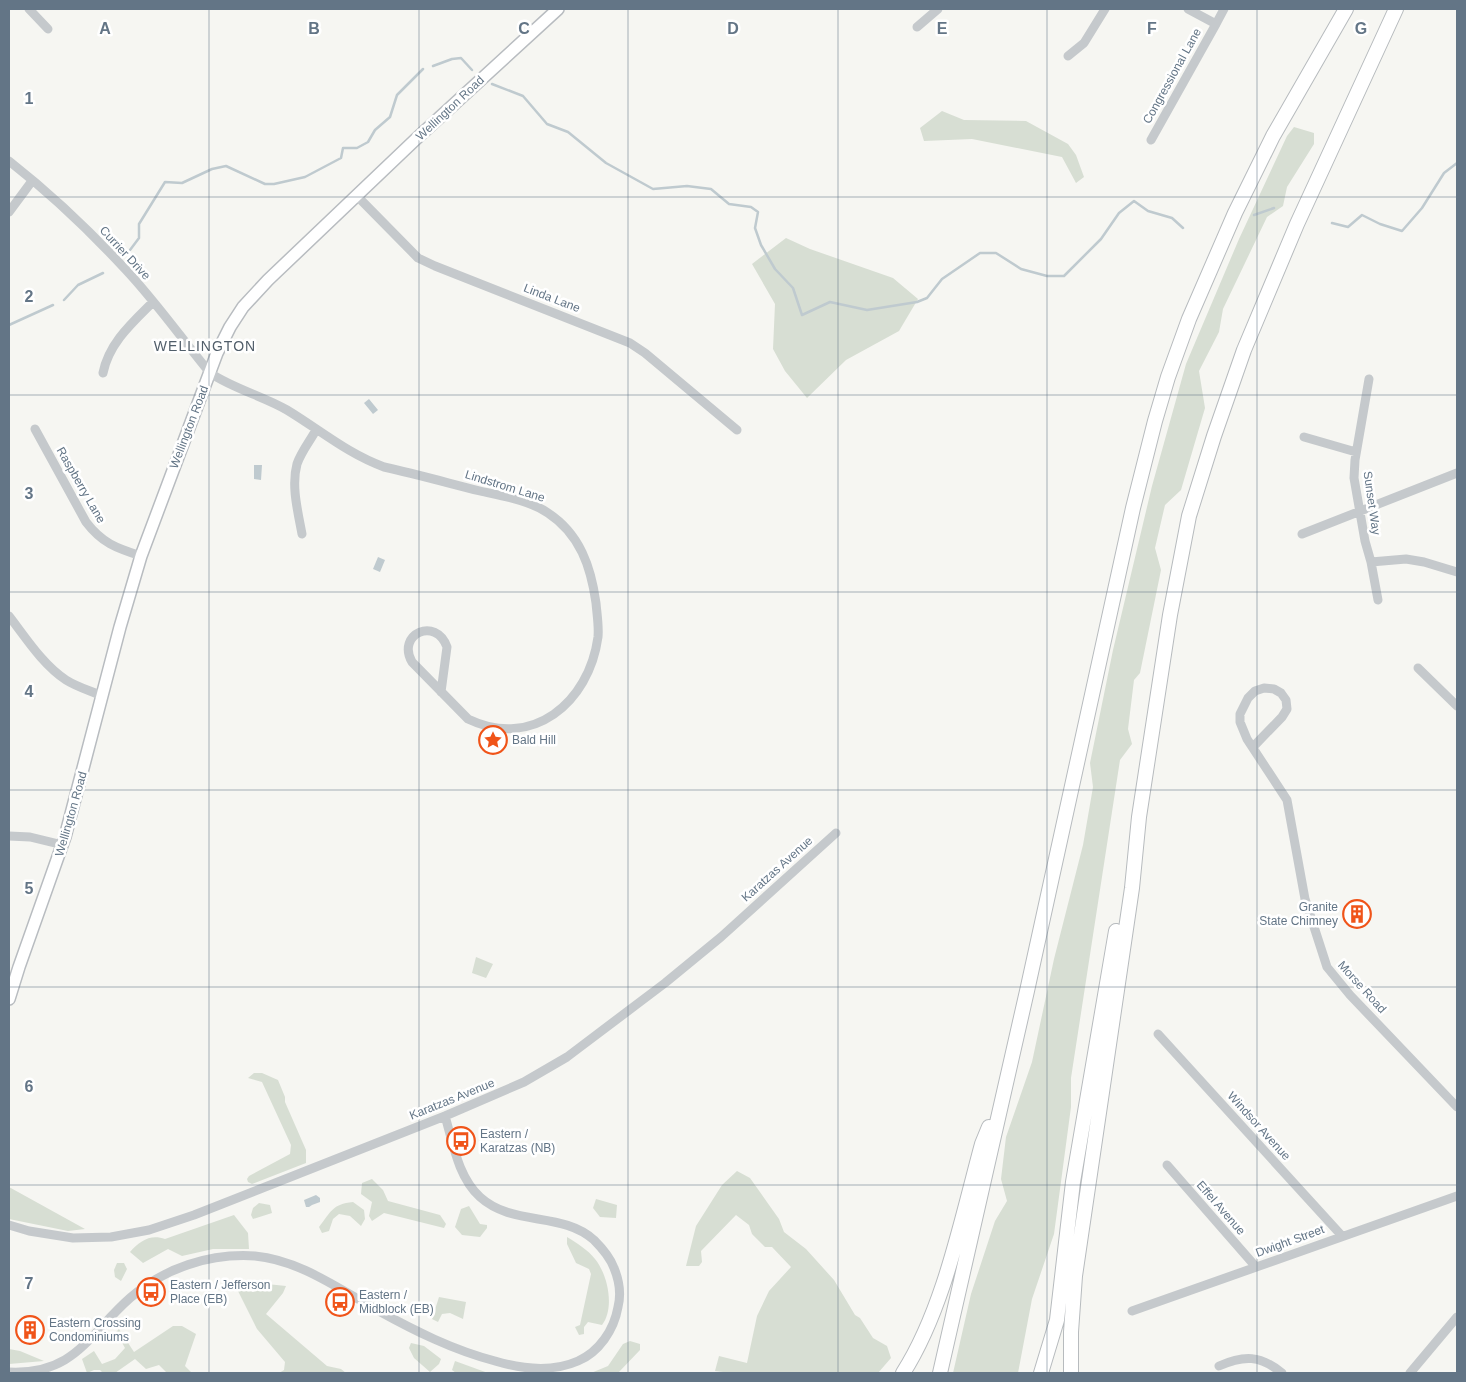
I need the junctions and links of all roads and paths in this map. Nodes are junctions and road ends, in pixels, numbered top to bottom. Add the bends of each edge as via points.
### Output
1 (29, 9) edge
2 (558, 9) edge
3 (938, 9) edge
4 (1105, 9) edge
5 (1188, 9) edge
6 (1224, 9) edge
7 (1346, 9) edge
8 (1396, 9) edge
9 (1216, 24) junction
10 (916, 27) dead end
11 (48, 29) dead end
12 (1068, 56) dead end
13 (1151, 140) dead end
14 (9, 161) edge
15 (32, 181) junction
16 (357, 196) junction
17 (9, 212) edge
18 (152, 302) junction
19 (103, 373) dead end
20 (210, 373) junction
21 (1369, 379) dead end
22 (36, 429) dead end
23 (316, 430) junction
24 (737, 430) dead end
25 (1304, 437) dead end
26 (1356, 452) junction
27 (1457, 473) edge
28 (1359, 511) junction
29 (302, 534) dead end
30 (1302, 534) dead end
31 (141, 556) junction
32 (1371, 562) junction
33 (1457, 572) edge
34 (1378, 600) dead end
35 (9, 616) edge
36 (1418, 668) dead end
37 (441, 692) junction
38 (102, 696) junction
39 (1457, 706) edge
40 (1253, 747) junction
41 (1139, 817) junction
42 (836, 833) dead end
43 (9, 836) edge
44 (63, 845) junction
45 (19, 966) junction
46 (9, 981) edge
47 (9, 999) edge
48 (1158, 1034) dead end
49 (1002, 1099) junction
50 (1457, 1107) edge
51 (445, 1116) junction
52 (1167, 1165) dead end
53 (1457, 1196) edge
54 (9, 1225) edge
55 (1342, 1236) junction
56 (1256, 1267) junction
57 (1132, 1311) dead end
58 (1457, 1317) edge
59 (1219, 1366) dead end
60 (9, 1372) edge
61 (903, 1373) edge
62 (940, 1373) edge
63 (1041, 1373) edge
64 (1071, 1373) edge
65 (1282, 1373) edge
66 (1410, 1373) edge

1 - 11 street
2 - 16 main road, Wellington Road
3 - 10 street
4 - 12 street via 1084,43
5 - 9 street
6 - 9 street, Congressional Lane
7 - 49 highway via 1239,204 1189,320 1165,386 1133,508
8 - 41 highway via 1271,283 1216,427 1190,516 1170,615
9 - 13 street, Congressional Lane
14 - 15 street, Currier Drive
15 - 17 street
15 - 18 street, Currier Drive via 102,245
16 - 20 main road, Wellington Road via 250,298 223,340
16 - 24 street, Linda Lane via 418,258 630,343
18 - 19 street via 111,349
18 - 20 street, Currier Drive
20 - 23 street, Lindstrom Lane via 277,405
20 - 31 main road, Wellington Road
21 - 26 street, Sunset Way
22 - 31 street, Raspberry Lane via 93,531 111,546
23 - 29 street via 297,465 295,479
23 - 37 street, Lindstrom Lane via 359,457 384,467 540,508 573,537 589,565 598,636 588,671 567,703 538,724 500,729 468,719
25 - 26 street
26 - 28 street, Sunset Way via 1354,478
27 - 28 street
28 - 30 street
28 - 32 street, Sunset Way
31 - 38 main road, Wellington Road
32 - 33 street via 1406,559
32 - 34 street, Sunset Way
35 - 38 street via 60,675
36 - 39 street
37 - 37 street, Lindstrom Lane via 447,647 445,640 435,632 421,632 411,639 409,657
38 - 44 main road, Wellington Road
40 - 40 street, Morse Road via 1240,722 1243,705 1255,691 1274,688 1286,700 1286,709
40 - 50 street, Morse Road via 1286,800 1305,899 1327,967
41 - 63 highway via 1110,963 1074,1182 1057,1320
41 - 64 highway via 1132,888 1075,1276
42 - 51 street, Karatzas Avenue via 721,937 578,1049 524,1082
43 - 44 street
44 - 45 main road, Wellington Road
45 - 46 main road, Wellington Road
45 - 47 main road, Wellington Road
48 - 55 street, Windsor Avenue
49 - 61 highway via 982,1144 930,1320
49 - 62 highway
51 - 54 street, Karatzas Avenue via 149,1230 111,1237 73,1238
51 - 60 street via 461,1170 480,1197 503,1212 575,1227 603,1248 608,1256 618,1281 618,1308 605,1339 584,1358 566,1366 540,1368 480,1358 416,1331 295,1266 263,1258 228,1256 189,1264 148,1284 116,1311 84,1346 60,1363 30,1372
52 - 56 street, Effel Avenue
53 - 55 street, Dwight Street
55 - 56 street, Dwight Street
56 - 57 street, Dwight Street
58 - 66 street
59 - 65 street via 1233,1360 1256,1358

